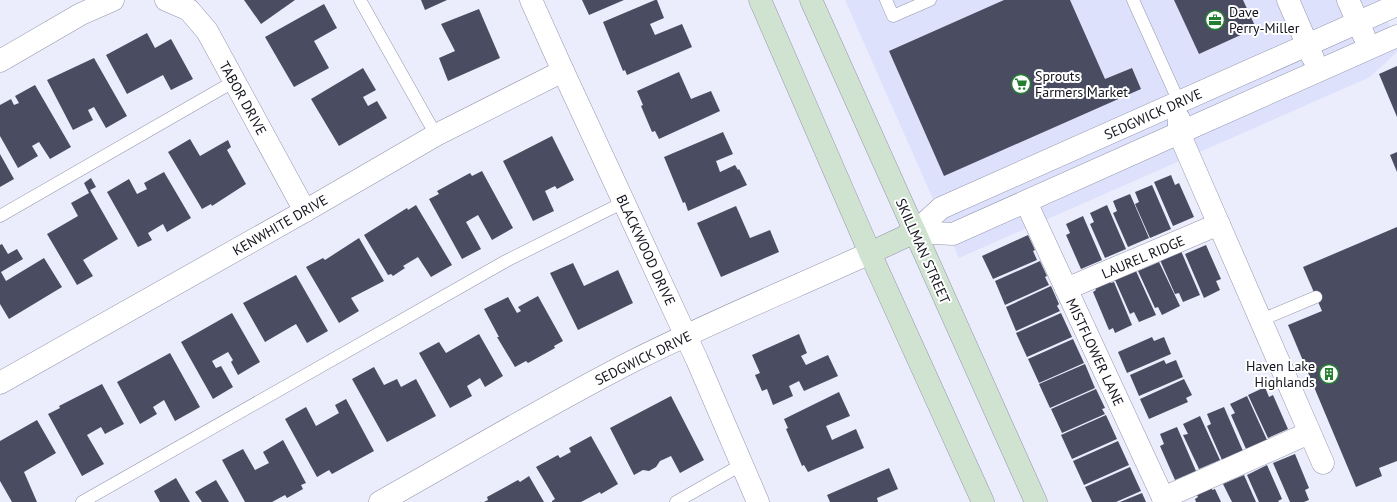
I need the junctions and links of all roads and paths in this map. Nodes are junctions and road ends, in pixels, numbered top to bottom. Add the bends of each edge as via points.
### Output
1 (113, 0) edge
2 (166, 0) edge
3 (360, 0) edge
4 (531, 0) edge
5 (760, 0) edge
6 (811, 0) edge
7 (886, 0) edge
8 (930, 0) edge
9 (1133, 0) edge
10 (1288, 0) edge
11 (1348, 0) edge
12 (1397, 5) edge
13 (1358, 22) junction
14 (1397, 36) edge
15 (1307, 45) junction
16 (1369, 49) junction
17 (0, 61) edge
18 (563, 71) junction
19 (1318, 71) junction
20 (233, 82) junction
21 (1179, 102) junction
22 (1179, 133) junction
23 (436, 135) junction
24 (624, 202) junction
25 (1026, 202) junction
26 (304, 211) junction
27 (0, 216) edge
28 (1219, 224) junction
29 (915, 232) junction
30 (870, 253) junction
31 (1066, 289) junction
32 (1316, 296) dead end
33 (1260, 320) junction
34 (686, 336) junction
35 (0, 383) edge
36 (1309, 433) junction
37 (1322, 463) dead end
38 (741, 465) junction
39 (1164, 500) edge
40 (82, 502) edge
41 (380, 502) edge
42 (676, 502) edge
43 (758, 502) edge
44 (983, 502) edge
45 (1036, 502) edge

1 - 17 street via 81,14
2 - 20 street, TABOR DRIVE via 189,10 207,31
3 - 23 lane
4 - 18 street, BLACKWOOD DRIVE
5 - 30 main road
6 - 29 main road, SKILLMAN STREET
7 - 8 lane via 893,16
9 - 21 lane
10 - 15 street
11 - 13 street
12 - 13 street, SEDGWICK DRIVE
13 - 15 street, SEDGWICK DRIVE
13 - 16 street
14 - 16 street, SEDGWICK DRIVE
15 - 19 street
15 - 21 street, SEDGWICK DRIVE
16 - 19 street, SEDGWICK DRIVE
18 - 23 street, KENWHITE DRIVE
18 - 24 street, BLACKWOOD DRIVE
19 - 22 street, SEDGWICK DRIVE
20 - 26 street, TABOR DRIVE
20 - 27 lane
21 - 22 street
21 - 29 street, SEDGWICK DRIVE via 941,208
22 - 25 street, SEDGWICK DRIVE
22 - 28 street
23 - 26 street, KENWHITE DRIVE
24 - 34 street, BLACKWOOD DRIVE
24 - 40 lane via 506,261
25 - 29 street, SEDGWICK DRIVE via 953,234
25 - 31 street, MISTFLOWER LANE
26 - 35 street, KENWHITE DRIVE
28 - 31 street, LAUREL RIDGE
28 - 33 street
29 - 30 main road, SEDGWICK DRIVE
29 - 45 main road, SKILLMAN STREET
30 - 34 street, SEDGWICK DRIVE
30 - 44 main road
31 - 39 street, MISTFLOWER LANE
32 - 33 lane
33 - 36 street
34 - 38 street, BLACKWOOD DRIVE
34 - 41 street, SEDGWICK DRIVE via 583,387
36 - 37 street
36 - 39 street
38 - 42 lane
38 - 43 street, BLACKWOOD DRIVE

